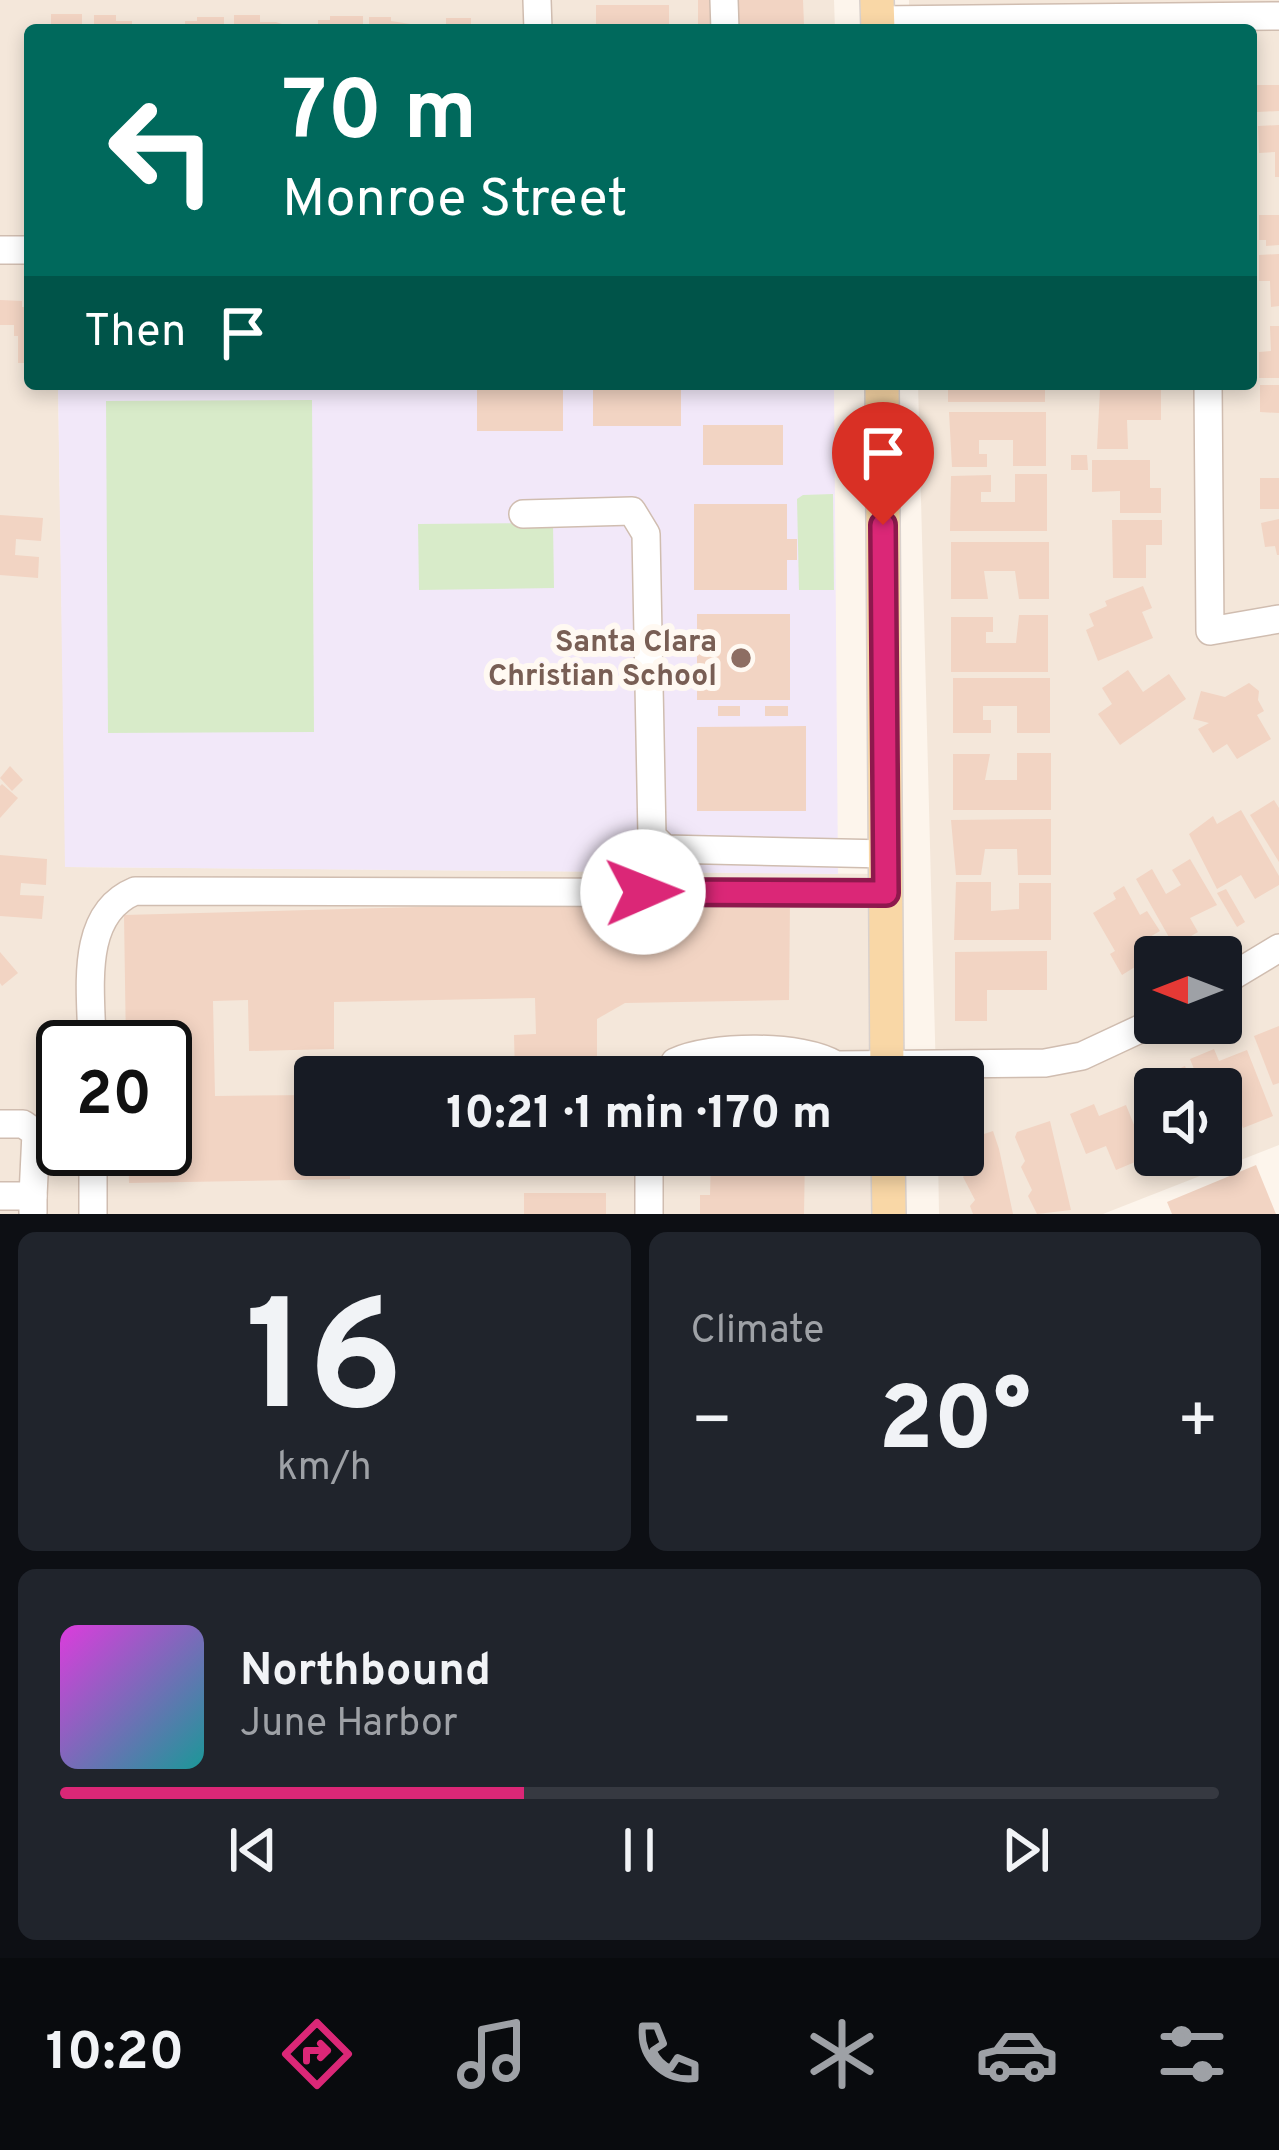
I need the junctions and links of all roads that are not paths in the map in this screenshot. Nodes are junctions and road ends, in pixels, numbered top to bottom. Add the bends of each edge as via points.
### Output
1 (878, 16) edge
2 (1206, 16) edge
3 (1279, 16) edge
4 (882, 390) edge
5 (1208, 390) edge
6 (523, 514) dead end
7 (1279, 620) edge
8 (886, 854) junction
9 (886, 893) junction
10 (1279, 947) edge
11 (1242, 970) edge
12 (92, 1020) edge
13 (1134, 1032) edge
14 (689, 1056) edge
15 (820, 1056) edge
16 (887, 1056) edge
17 (984, 1066) edge
18 (0, 1124) edge
19 (92, 1176) edge
20 (649, 1176) edge
21 (888, 1176) edge
22 (0, 1196) edge
23 (33, 1205) edge
24 (93, 1214) edge
25 (649, 1214) edge
26 (889, 1214) edge

1 - 2 street
2 - 3 street
4 - 8 main road
5 - 7 street via 1210,631
6 - 8 street via 632,512 646,534 652,836 665,849
8 - 9 main road
9 - 12 street via 135,891 116,899 98,930
9 - 16 main road
10 - 11 street
13 - 17 street via 1082,1056
14 - 15 street
18 - 23 street via 36,1133
19 - 24 street
20 - 25 street
21 - 26 main road
22 - 23 street

